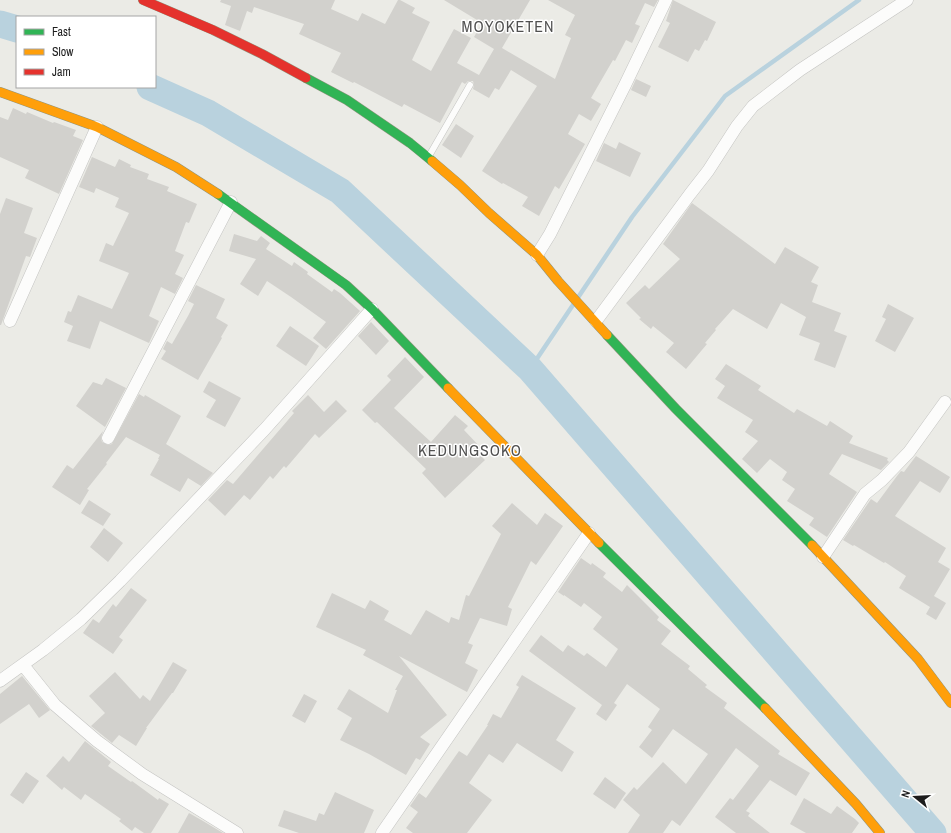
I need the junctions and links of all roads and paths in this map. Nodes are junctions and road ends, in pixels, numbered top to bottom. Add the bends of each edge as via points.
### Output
1 (143, 0) edge
2 (666, 0) edge
3 (907, 0) edge
4 (470, 85) dead end
5 (0, 92) edge
6 (97, 127) junction
7 (428, 158) junction
8 (232, 202) junction
9 (537, 255) junction
10 (372, 309) junction
11 (594, 319) junction
12 (10, 321) dead end
13 (945, 402) dead end
14 (108, 438) dead end
15 (589, 533) junction
16 (824, 557) junction
17 (23, 665) junction
18 (0, 681) edge
19 (951, 702) edge
20 (236, 833) edge
21 (382, 833) edge
22 (880, 833) edge

1 - 7 street via 213,30 316,82 374,117
2 - 9 street via 550,234
3 - 11 street via 800,70 753,106 708,171
4 - 7 lane
5 - 6 street
6 - 8 street via 176,167
6 - 12 street
7 - 9 street
8 - 10 street via 346,285
8 - 14 street
9 - 11 street
10 - 15 street
10 - 17 street via 265,429 120,581 81,619
11 - 16 street via 676,409
13 - 16 street via 909,452 865,494
15 - 21 street
15 - 22 street via 746,688 856,804
16 - 19 street via 918,659
17 - 18 street
17 - 20 street via 55,705 97,741 142,774

